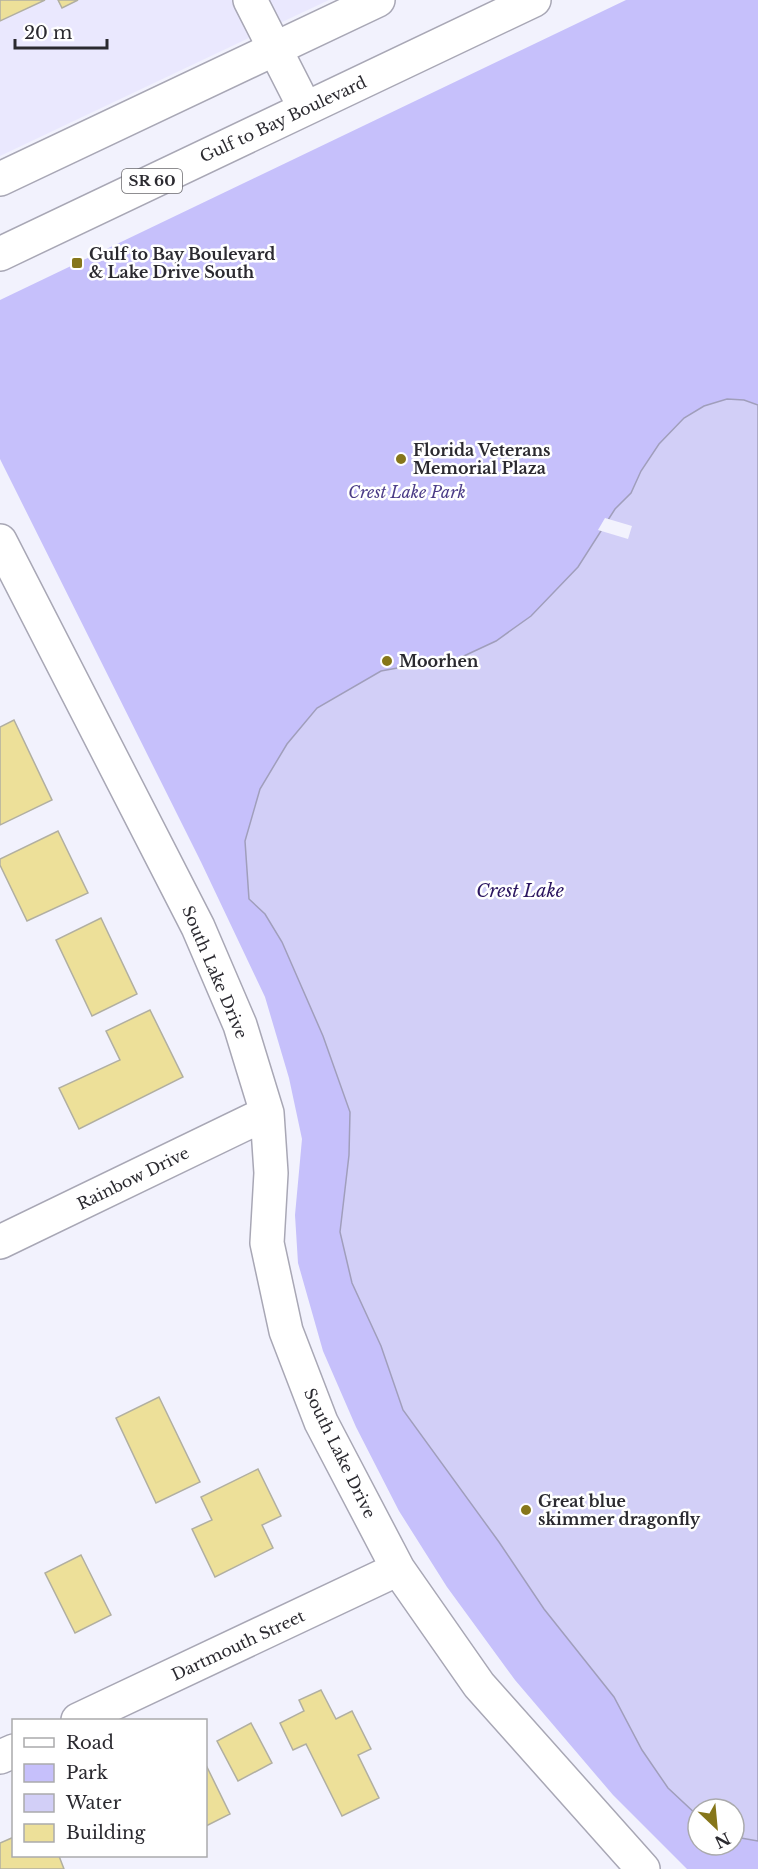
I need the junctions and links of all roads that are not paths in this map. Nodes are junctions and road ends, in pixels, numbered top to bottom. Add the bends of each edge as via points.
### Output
1 (250, 0) edge
2 (378, 0) edge
3 (534, 0) edge
4 (275, 49) junction
5 (305, 108) junction
6 (0, 179) edge
7 (0, 254) edge
8 (1, 544) edge
9 (267, 1113) junction
10 (0, 1242) edge
11 (398, 1569) junction
12 (80, 1719) edge
13 (643, 1869) edge

1 - 4 street
2 - 4 street
3 - 5 street, Gulf to Bay Boulevard / SR 60
4 - 5 street
4 - 6 street
5 - 7 street, Gulf to Bay Boulevard / SR 60
8 - 9 street, South Lake Drive via 198,927 240,1024
9 - 10 street, Rainbow Drive
9 - 11 street, South Lake Drive via 271,1173 267,1243 286,1331 321,1422
11 - 12 street, Dartmouth Street
11 - 13 street, South Lake Drive via 479,1685

